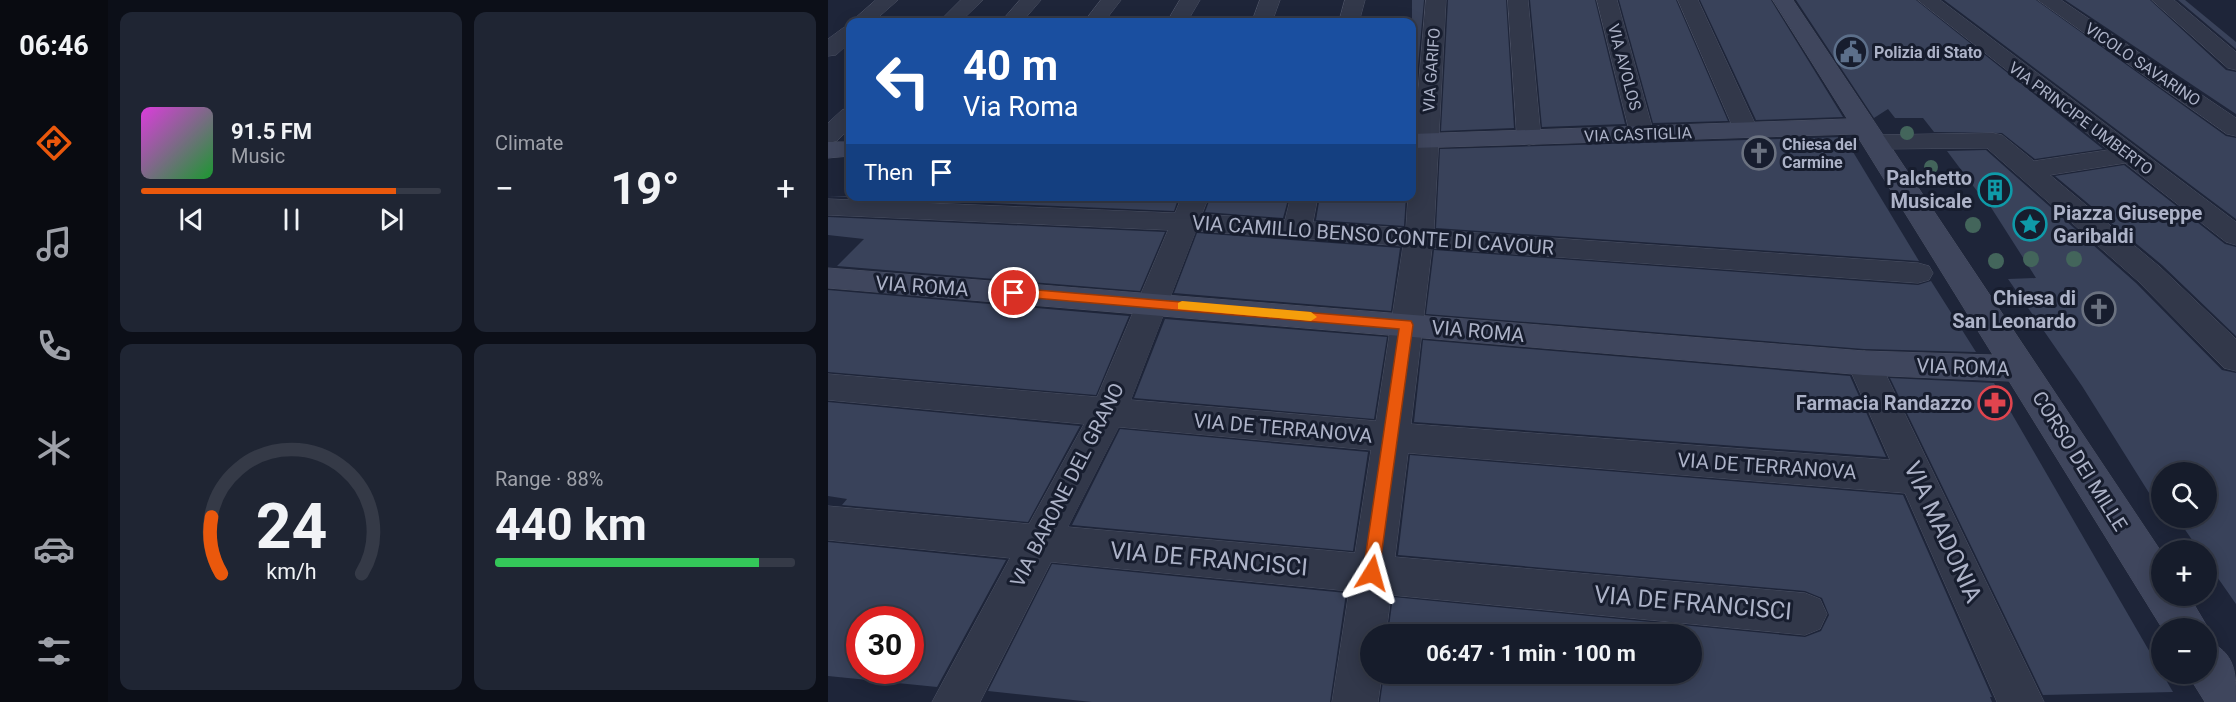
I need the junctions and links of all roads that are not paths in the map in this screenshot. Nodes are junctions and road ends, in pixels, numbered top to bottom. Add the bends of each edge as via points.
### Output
1 (888, 0) edge
2 (973, 0) edge
3 (1031, 0) edge
4 (1111, 0) edge
5 (1190, 0) edge
6 (1270, 0) edge
7 (1355, 0) edge
8 (1436, 0) edge
9 (1518, 0) edge
10 (1607, 0) edge
11 (1688, 0) edge
12 (1783, 0) edge
13 (1928, 0) edge
14 (2048, 0) edge
15 (2162, 0) edge
16 (866, 18) edge
17 (953, 18) edge
18 (1015, 18) edge
19 (1097, 18) edge
20 (1179, 18) edge
21 (1263, 18) edge
22 (1350, 18) edge
23 (846, 35) edge
24 (828, 50) edge
25 (2236, 63) edge
26 (846, 119) edge
27 (2236, 129) edge
28 (1746, 130) junction
29 (1642, 134) junction
30 (1870, 134) junction
31 (828, 136) edge
32 (1529, 138) junction
33 (1419, 141) edge
34 (846, 149) edge
35 (828, 150) edge
36 (2129, 155) junction
37 (2029, 170) junction
38 (1304, 201) edge
39 (828, 207) edge
40 (1191, 209) edge
41 (1297, 229) junction
42 (2236, 236) edge
43 (1419, 238) junction
44 (1918, 273) dead end
45 (828, 278) edge
46 (1153, 303) junction
47 (1406, 325) junction
48 (2236, 359) edge
49 (1864, 363) junction
50 (2022, 369) junction
51 (828, 387) edge
52 (1108, 413) junction
53 (1391, 437) junction
54 (1917, 478) junction
55 (828, 523) edge
56 (1038, 543) junction
57 (1372, 573) junction
58 (2151, 573) edge
59 (1805, 614) dead end
60 (2217, 679) edge
61 (954, 702) edge
62 (1355, 702) edge
63 (2021, 702) edge
64 (2232, 702) edge

1 - 16 street
2 - 17 street
3 - 18 street
4 - 19 street
5 - 20 street
6 - 21 street
7 - 22 street
8 - 33 street, VIA GARIFO
9 - 32 street
10 - 29 street, VIA AVOLOS
11 - 28 street
12 - 30 street, CORSO DEI MILLE
13 - 36 street, VIA PRINCIPE UMBERTO
14 - 27 street, VICOLO SAVARINO
15 - 25 street
23 - 24 street
26 - 31 street
28 - 29 street, VIA CASTIGLIA
28 - 30 street, VIA CASTIGLIA
29 - 32 street, VIA CASTIGLIA
30 - 37 street via 1993,140
30 - 50 street, CORSO DEI MILLE
32 - 33 street, VIA CASTIGLIA
33 - 43 street, VIA GARIFO
34 - 35 street
36 - 37 street
36 - 42 street, VIA PRINCIPE UMBERTO
37 - 48 street via 2149,274
38 - 41 street
39 - 40 street, VIA CAMILLO BENSO CONTE DI CAVOUR
40 - 41 street, VIA CAMILLO BENSO CONTE DI CAVOUR
40 - 46 street, VIA BARONE DEL GRANO
41 - 43 street, VIA CAMILLO BENSO CONTE DI CAVOUR
43 - 44 street, VIA CAMILLO BENSO CONTE DI CAVOUR
43 - 47 street, VIA GARIFO
45 - 46 street, VIA ROMA
46 - 47 street, VIA ROMA
46 - 52 street, VIA BARONE DEL GRANO
47 - 49 street, VIA ROMA
47 - 53 street, VIA GARIFO
49 - 50 street, VIA ROMA
49 - 54 street, VIA MADONIA
50 - 58 street, CORSO DEI MILLE
51 - 52 street, VIA DE TERRANOVA
52 - 53 street, VIA DE TERRANOVA
52 - 56 street, VIA BARONE DEL GRANO
53 - 54 street, VIA DE TERRANOVA
53 - 57 street, VIA GARIFO
54 - 63 street, VIA MADONIA
55 - 56 street, VIA DE FRANCISCI
56 - 57 street, VIA DE FRANCISCI
56 - 61 street, VIA BARONE DEL GRANO
57 - 59 street, VIA DE FRANCISCI
57 - 62 street, VIA GARIFO
60 - 64 street

